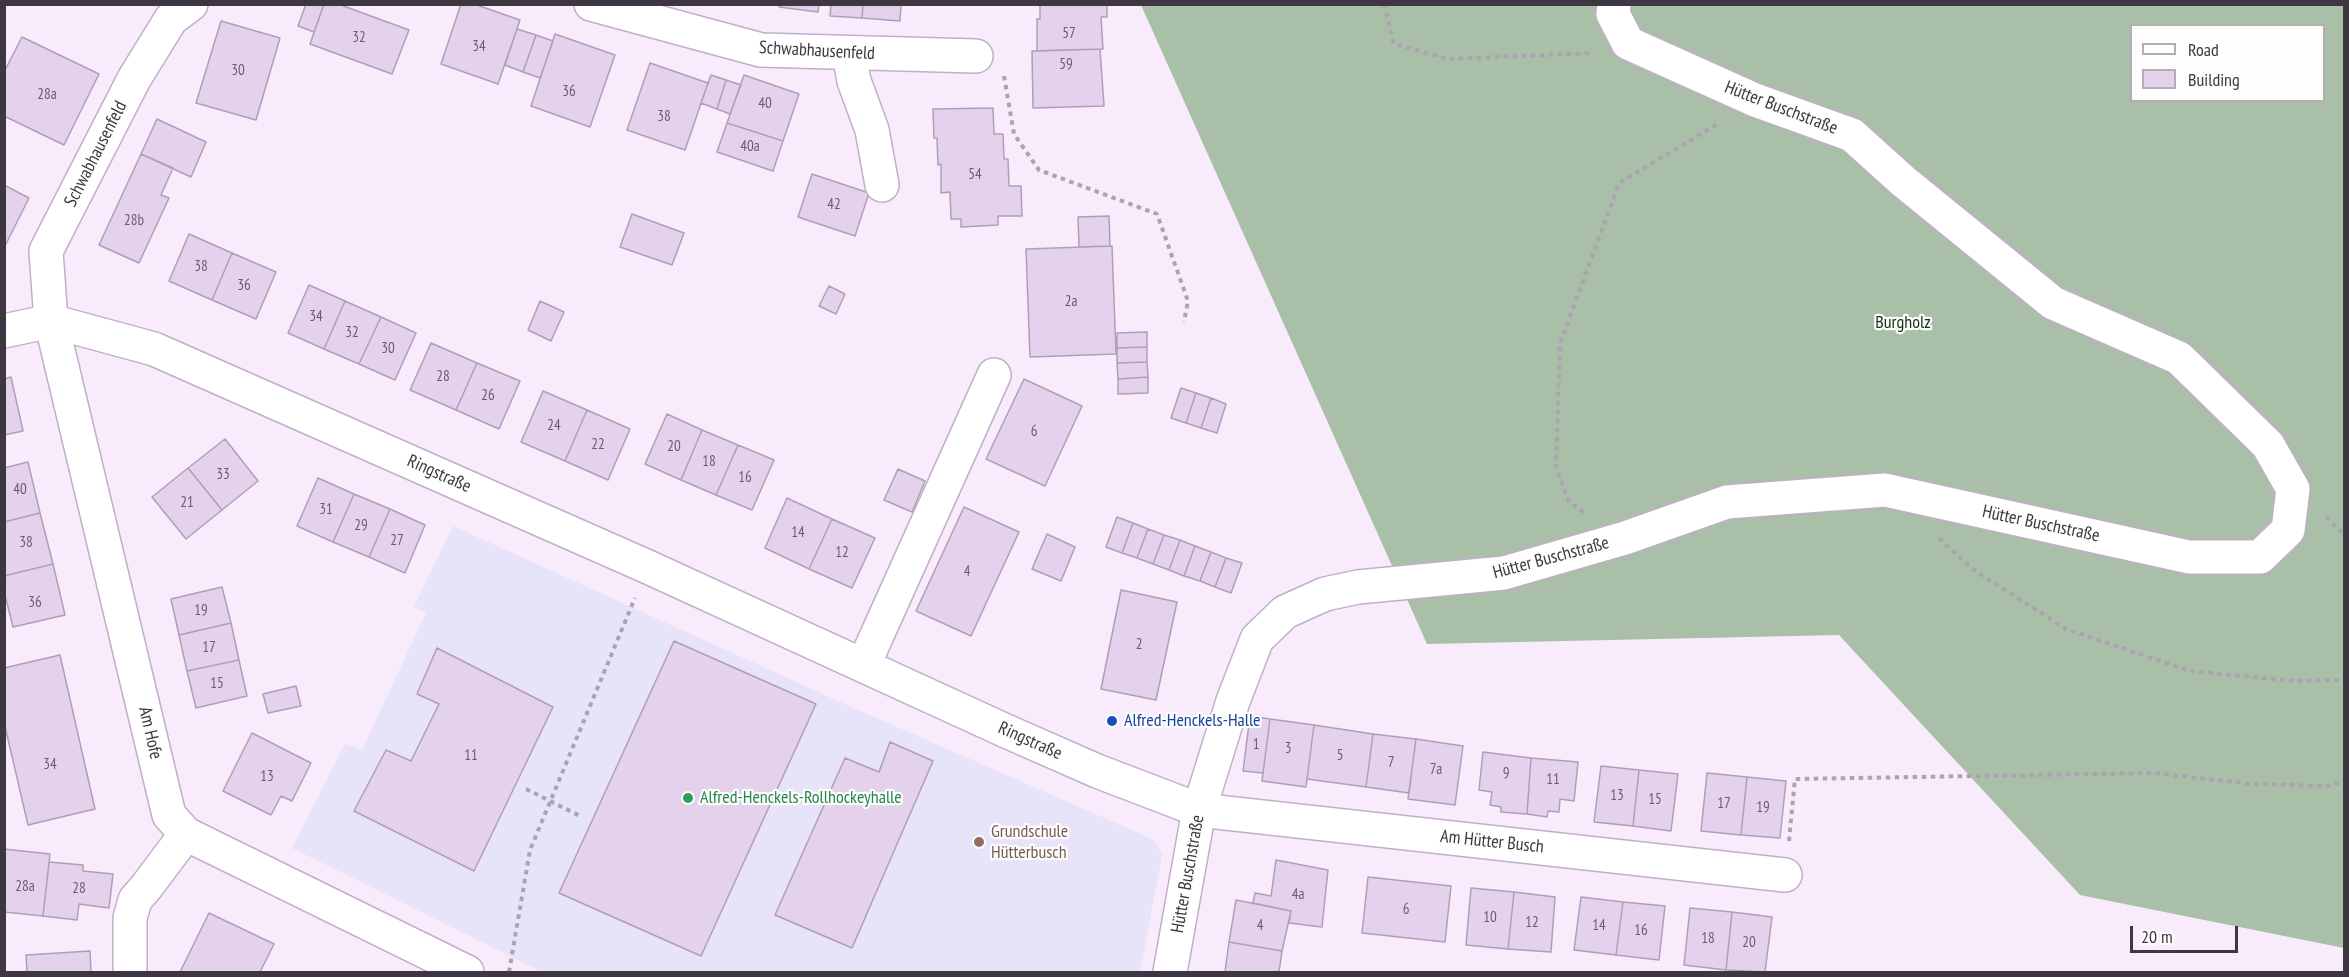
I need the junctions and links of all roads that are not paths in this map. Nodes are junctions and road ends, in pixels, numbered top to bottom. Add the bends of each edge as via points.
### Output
1 (191, 4) edge
2 (591, 4) edge
3 (1614, 4) edge
4 (849, 53) junction
5 (976, 57) road end
6 (882, 185) dead end
7 (51, 321) junction
8 (4, 331) edge
9 (994, 375) dead end
10 (864, 664) junction
11 (1199, 810) junction
12 (186, 834) junction
13 (1785, 875) road end
14 (130, 972) edge
15 (467, 972) edge
16 (1170, 972) edge

1 - 7 street, Schwabhausenfeld via 171,19 134,79 46,251
2 - 4 street, Schwabhausenfeld via 761,51
3 - 11 street, Hütter Buschstraße via 1613,14 1628,43 1755,100 1852,135 2053,303 2179,358 2268,445 2293,489 2288,530 2260,557 2189,557 1885,490 1727,502 1625,538 1504,573 1358,587 1324,594 1285,612 1257,639
4 - 5 street, Schwabhausenfeld
4 - 6 street via 854,81 872,130
7 - 8 street, Ringstraße
7 - 10 street, Ringstraße via 154,349
7 - 12 street, Am Hofe via 169,815
9 - 10 street
10 - 11 street, Ringstraße via 1097,771
11 - 13 street, Am Hütter Busch
11 - 16 street, Hütter Buschstraße
12 - 14 street via 135,900 130,918
12 - 15 street, Am Hofe

